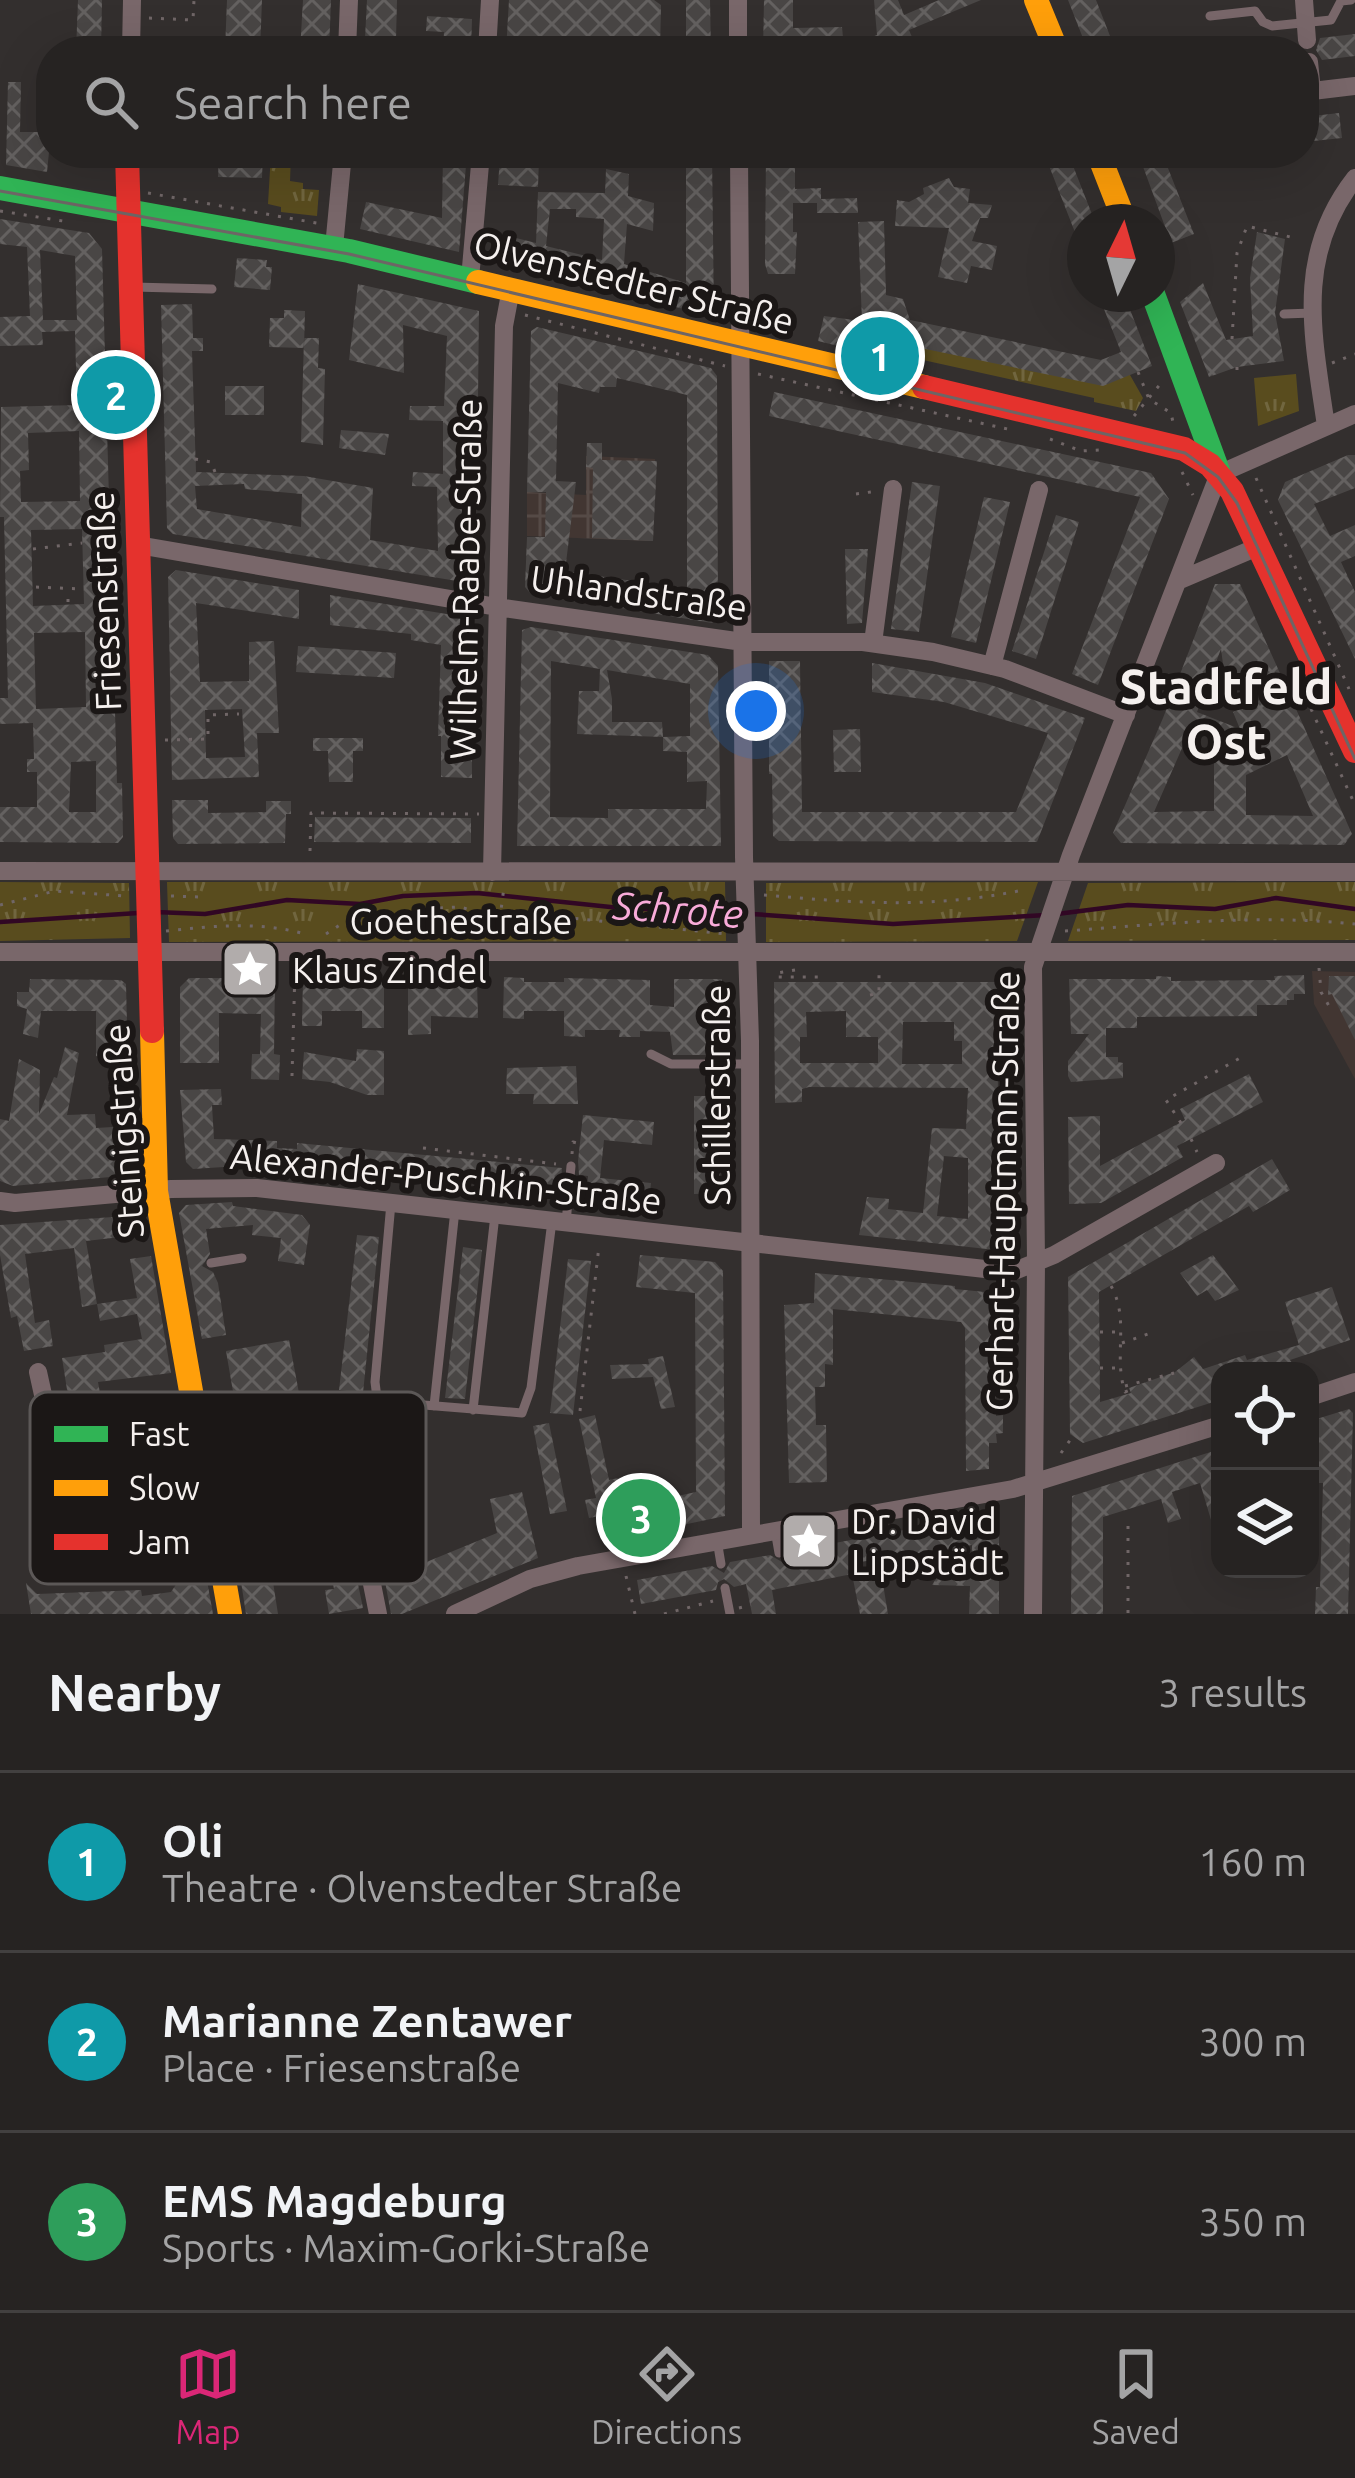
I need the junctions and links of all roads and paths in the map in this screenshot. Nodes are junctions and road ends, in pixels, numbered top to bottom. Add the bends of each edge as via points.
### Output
1 (132, 0) edge
2 (194, 0) edge
3 (349, 0) edge
4 (490, 0) edge
5 (738, 0) edge
6 (1036, 0) edge
7 (1304, 0) edge
8 (1351, 0) edge
9 (1210, 16) dead end
10 (147, 18) dead end
11 (193, 28) dead end
12 (1306, 31) junction
13 (131, 36) edge
14 (193, 36) edge
15 (348, 36) edge
16 (488, 36) edge
17 (738, 36) edge
18 (1051, 36) edge
19 (1355, 86) edge
20 (1319, 91) edge
21 (129, 168) edge
22 (340, 168) edge
23 (480, 168) edge
24 (739, 168) edge
25 (1104, 168) edge
26 (1355, 178) edge
27 (0, 188) edge
28 (135, 201) junction
29 (1118, 204) edge
30 (0, 211) edge
31 (78, 224) dead end
32 (329, 236) junction
33 (1298, 239) dead end
34 (470, 279) junction
35 (130, 287) junction
36 (212, 289) dead end
37 (511, 290) junction
38 (1160, 312) edge
39 (1312, 313) junction
40 (1284, 314) dead end
41 (526, 316) dead end
42 (1232, 339) dead end
43 (1355, 354) edge
44 (736, 357) junction
45 (1138, 372) dead end
46 (758, 374) dead end
47 (1165, 375) dead end
48 (1333, 379) dead end
49 (1150, 399) junction
50 (1355, 414) edge
51 (1133, 418) dead end
52 (1327, 426) junction
53 (1174, 427) dead end
54 (1026, 433) dead end
55 (1048, 438) dead end
56 (1116, 453) dead end
57 (195, 459) dead end
58 (1176, 466) dead end
59 (215, 472) dead end
60 (1219, 474) junction
61 (1254, 474) dead end
62 (893, 489) dead end
63 (1039, 490) dead end
64 (1197, 502) dead end
65 (82, 543) dead end
66 (138, 545) junction
67 (1260, 546) junction
68 (33, 549) dead end
69 (1180, 580) junction
70 (36, 587) dead end
71 (68, 588) junction
72 (83, 589) dead end
73 (68, 602) dead end
74 (497, 607) junction
75 (743, 642) junction
76 (873, 643) junction
77 (992, 666) junction
78 (1355, 701) edge
79 (239, 714) dead end
80 (1126, 716) junction
81 (145, 741) junction
82 (1355, 751) edge
83 (493, 814) junction
84 (0, 871) edge
85 (309, 871) junction
86 (745, 871) junction
87 (1066, 872) junction
88 (1355, 872) edge
89 (498, 879) junction
90 (1024, 890) dead end
91 (199, 897) dead end
92 (753, 897) junction
93 (0, 905) edge
94 (152, 905) junction
95 (500, 918) junction
96 (1355, 924) edge
97 (1057, 928) junction
98 (738, 930) junction
99 (0, 952) edge
100 (747, 952) junction
101 (1038, 952) junction
102 (1355, 952) edge
103 (149, 953) junction
104 (1319, 965) dead end
105 (795, 968) dead end
106 (818, 968) dead end
107 (295, 970) dead end
108 (879, 970) dead end
109 (870, 995) dead end
110 (1329, 1006) dead end
111 (651, 1054) dead end
112 (1240, 1058) dead end
113 (750, 1064) junction
114 (292, 1076) dead end
115 (1181, 1123) dead end
116 (577, 1143) dead end
117 (423, 1148) dead end
118 (1216, 1163) dead end
119 (571, 1166) junction
120 (156, 1190) junction
121 (0, 1201) edge
122 (392, 1203) junction
123 (454, 1210) junction
124 (495, 1215) junction
125 (559, 1222) junction
126 (601, 1226) junction
127 (750, 1243) junction
128 (242, 1258) dead end
129 (1036, 1262) junction
130 (211, 1263) dead end
131 (1111, 1286) dead end
132 (1100, 1332) dead end
133 (1121, 1332) junction
134 (1148, 1334) dead end
135 (1121, 1343) junction
136 (1100, 1368) dead end
137 (1120, 1368) junction
138 (38, 1372) dead end
139 (1174, 1372) dead end
140 (1355, 1382) edge
141 (1124, 1386) junction
142 (1130, 1390) dead end
143 (42, 1392) edge
144 (193, 1392) edge
145 (376, 1392) edge
146 (1319, 1394) edge
147 (426, 1405) edge
148 (434, 1406) junction
149 (473, 1410) junction
150 (580, 1411) dead end
151 (1211, 1428) edge
152 (1073, 1436) dead end
153 (1061, 1453) dead end
154 (1032, 1483) junction
155 (1128, 1526) dead end
156 (782, 1528) junction
157 (751, 1534) junction
158 (716, 1540) junction
159 (794, 1550) dead end
160 (779, 1553) dead end
161 (721, 1564) dead end
162 (628, 1582) dead end
163 (225, 1584) edge
164 (372, 1584) edge
165 (726, 1593) joint
166 (751, 1605) dead end
167 (734, 1611) edge
168 (230, 1614) edge
169 (378, 1614) edge
170 (455, 1614) edge
171 (634, 1614) edge
172 (664, 1614) edge
173 (1033, 1614) edge
174 (1129, 1614) edge

1 - 13 street
2 - 10 path via 194,20
3 - 15 street
4 - 16 street
5 - 17 street
6 - 18 street
7 - 12 street
8 - 12 lane
9 - 12 lane via 1255,11 1272,26
11 - 14 path
19 - 20 street
21 - 28 street, Friesenstraße
22 - 32 street
23 - 34 street
24 - 44 street, Schillerstraße
25 - 29 street
26 - 39 street via 1321,238
27 - 28 street, Olvenstedter Straße
28 - 32 street, Olvenstedter Straße
28 - 32 path
28 - 35 street, Friesenstraße
30 - 31 path
32 - 34 street, Olvenstedter Straße
33 - 42 path via 1246,226 1234,268
34 - 37 street, Olvenstedter Straße
35 - 36 lane
35 - 66 street, Friesenstraße
37 - 44 street, Olvenstedter Straße
37 - 74 street, Wilhelm-Raabe-Straße
38 - 60 street
39 - 40 lane
39 - 52 street
41 - 44 path, Olvenstedter Straße
43 - 48 path via 1330,364
44 - 60 street, Olvenstedter Straße via 1160,441
44 - 75 street, Schillerstraße
45 - 49 path
46 - 54 path, Olvenstedter Straße
47 - 49 path
49 - 51 path
49 - 53 path via 1171,413
50 - 52 street
52 - 60 street
55 - 56 path
57 - 59 path via 207,459
58 - 64 path
60 - 67 street, Olvenstedter Straße
60 - 69 street, Gerhart-Hauptmann-Straße
61 - 78 path
62 - 76 street
63 - 77 street
65 - 68 path
66 - 74 street, Uhlandstraße
66 - 81 street, Friesenstraße
67 - 69 street
67 - 82 street, Olvenstedter Straße
69 - 80 street, Gerhart-Hauptmann-Straße
70 - 71 path
71 - 72 path
71 - 73 path
74 - 75 street, Uhlandstraße
74 - 83 street, Wilhelm-Raabe-Straße
75 - 76 street, Uhlandstraße
75 - 86 street, Schillerstraße
76 - 77 street, Uhlandstraße
77 - 80 street, Uhlandstraße
79 - 81 path via 208,715 208,739
80 - 87 street, Gerhart-Hauptmann-Straße
81 - 94 street, Friesenstraße
83 - 85 path via 311,813
83 - 89 street, Wilhelm-Raabe-Straße
84 - 94 street, Goethestraße
85 - 89 street, Goethestraße
85 - 94 street, Goethestraße
86 - 87 street, Goethestraße
86 - 89 street, Goethestraße
86 - 92 street, Schillerstraße
87 - 88 street, Goethestraße
87 - 97 street, Gerhart-Hauptmann-Straße
89 - 95 path
90 - 92 path via 874,906
91 - 94 path
92 - 98 street, Schillerstraße
93 - 94 path via 55,892
94 - 95 path via 317,935 346,921 394,919 416,909 460,907
94 - 103 street, Steinigstraße
95 - 98 path
96 - 97 path via 1293,918
97 - 101 street, Gerhart-Hauptmann-Straße
98 - 100 street, Schillerstraße
99 - 103 street, Goethestraße
100 - 101 street, Goethestraße
100 - 103 street, Goethestraße
100 - 113 street, Schillerstraße
101 - 102 street, Goethestraße
101 - 129 street, Gerhart-Hauptmann-Straße
103 - 120 street, Steinigstraße
104 - 110 path
105 - 106 path via 777,977 818,977
107 - 114 path
108 - 109 path via 879,993
111 - 113 lane via 671,1064
112 - 115 path via 1166,1100
113 - 127 street, Schillerstraße
116 - 119 path
117 - 119 path
118 - 129 street, Alexander-Puschkin-Straße
119 - 125 lane
120 - 121 street, Alexander-Puschkin-Straße
120 - 122 street, Alexander-Puschkin-Straße via 244,1187
120 - 144 street, Steinigstraße via 178,1269
122 - 123 street, Alexander-Puschkin-Straße
122 - 145 lane
123 - 124 street, Alexander-Puschkin-Straße
123 - 148 lane
124 - 125 street, Alexander-Puschkin-Straße
124 - 149 lane
125 - 126 street, Alexander-Puschkin-Straße
125 - 149 lane via 522,1413
126 - 127 street, Alexander-Puschkin-Straße
126 - 150 path
127 - 129 street, Alexander-Puschkin-Straße via 1012,1272
127 - 157 street, Schillerstraße
128 - 130 lane
129 - 154 street, Gerhart-Hauptmann-Straße
131 - 133 path via 1122,1305
132 - 133 path
133 - 135 path
134 - 135 path
135 - 137 path
136 - 137 path
137 - 141 path
138 - 143 street
139 - 141 path
140 - 146 street
141 - 142 path
147 - 148 lane
148 - 149 lane
151 - 154 street
152 - 153 path
154 - 156 street
154 - 173 street, Gerhart-Hauptmann-Straße
155 - 174 path
156 - 157 street
156 - 159 lane
156 - 160 lane
157 - 158 street
158 - 161 lane
158 - 170 street via 562,1570
162 - 171 path
163 - 168 street, Steinigstraße
164 - 169 street
165 - 167 lane
165 - 172 path
166 - 167 path

